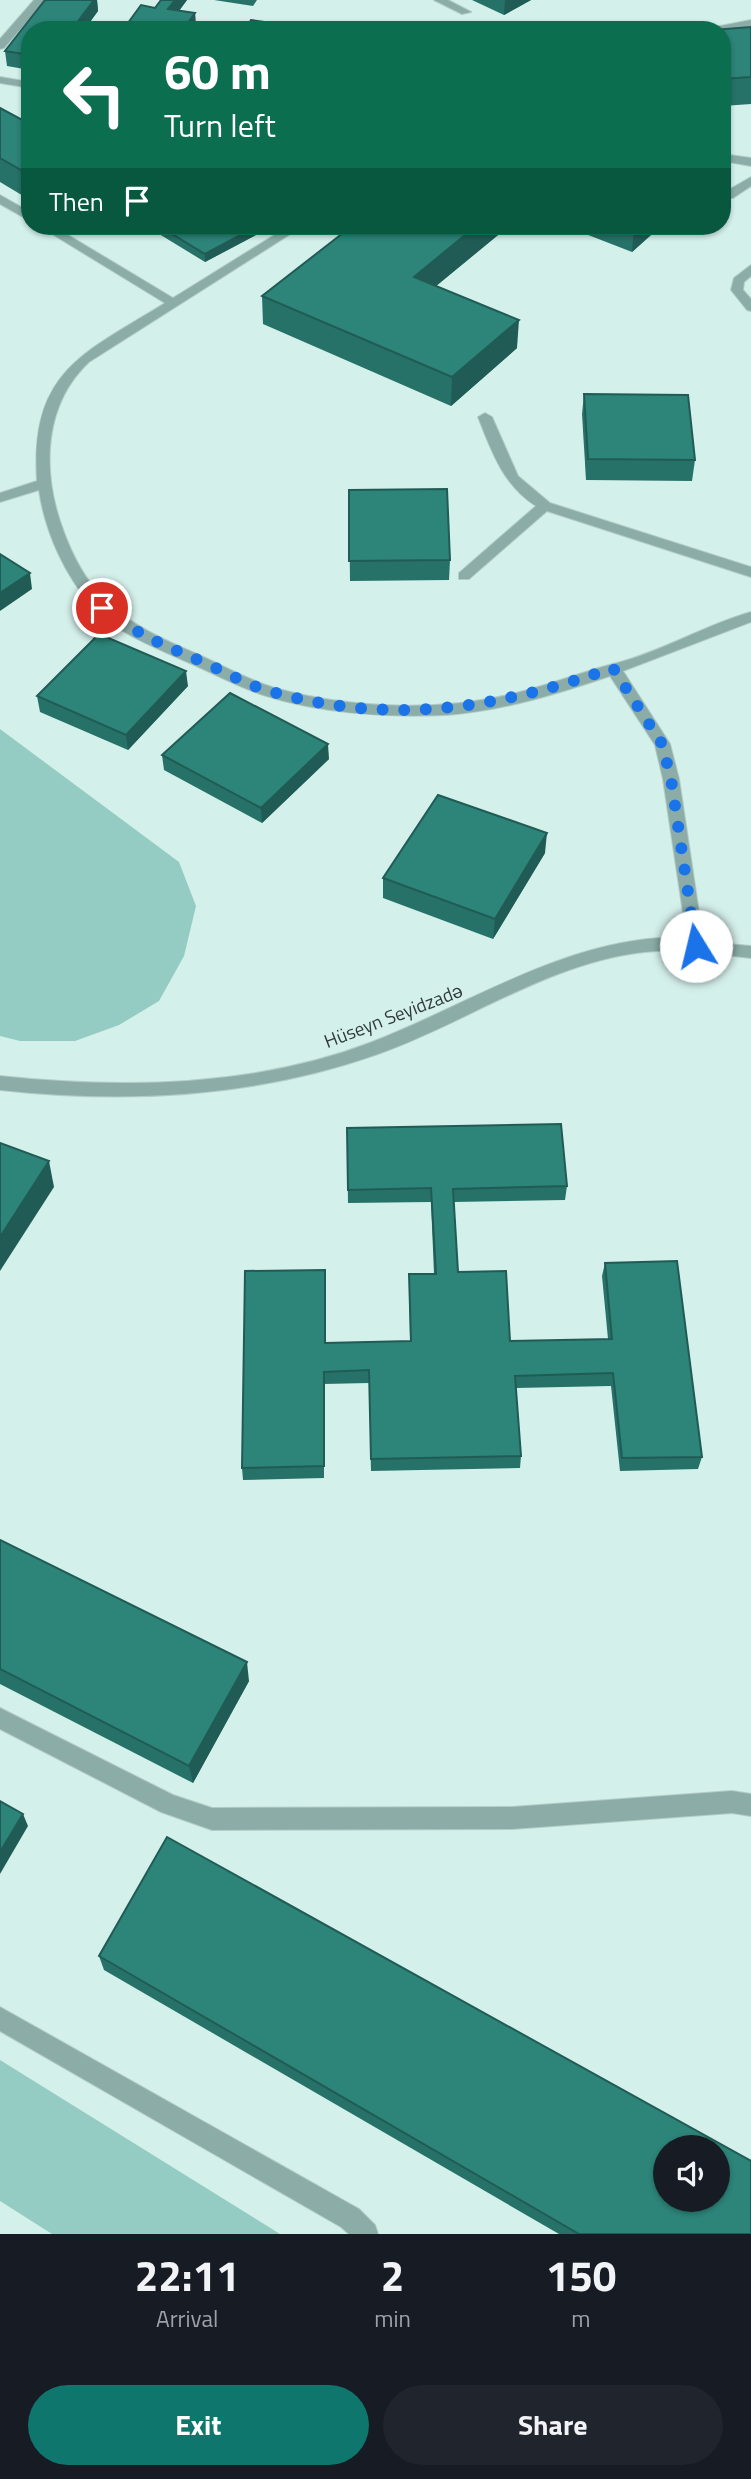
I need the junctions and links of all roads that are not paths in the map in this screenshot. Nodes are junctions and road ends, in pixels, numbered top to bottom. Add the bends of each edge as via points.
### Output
1 (40, 0) edge
2 (439, 0) edge
3 (466, 12) dead end
4 (22, 21) edge
5 (21, 22) edge
6 (751, 23) edge
7 (731, 26) edge
8 (0, 46) edge
9 (0, 80) edge
10 (21, 84) edge
11 (731, 159) edge
12 (751, 162) edge
13 (751, 181) edge
14 (731, 194) edge
15 (0, 199) edge
16 (21, 212) edge
17 (60, 235) edge
18 (283, 235) edge
19 (751, 269) edge
20 (173, 303) junction
21 (751, 307) edge
22 (485, 417) dead end
23 (44, 483) junction
24 (0, 498) edge
25 (545, 506) junction
26 (751, 572) edge
27 (464, 576) dead end
28 (751, 617) edge
29 (613, 668) junction
30 (696, 946) junction
31 (751, 952) edge
32 (0, 1083) edge
33 (0, 1718) edge
34 (751, 1805) edge
35 (0, 2018) edge
36 (366, 2234) edge

1 - 4 street
2 - 3 street
5 - 8 street
6 - 7 street
9 - 10 street
11 - 12 street
13 - 14 street
15 - 16 street
17 - 20 street
18 - 20 street
19 - 21 street via 738,281 737,290
20 - 23 street via 69,370 43,432
22 - 25 street via 523,494
23 - 24 street
23 - 29 street via 64,550 102,608 129,629 267,690 383,710 430,710 480,706
25 - 26 street
25 - 27 street
28 - 29 street
29 - 30 street via 662,744
30 - 31 street, Hüseyn Seyidzadə
30 - 32 street, Hüseyn Seyidzadə via 630,948 573,965 322,1066 188,1085 108,1089
33 - 34 street via 169,1804 212,1819 512,1818 733,1802
35 - 36 street via 350,2218

